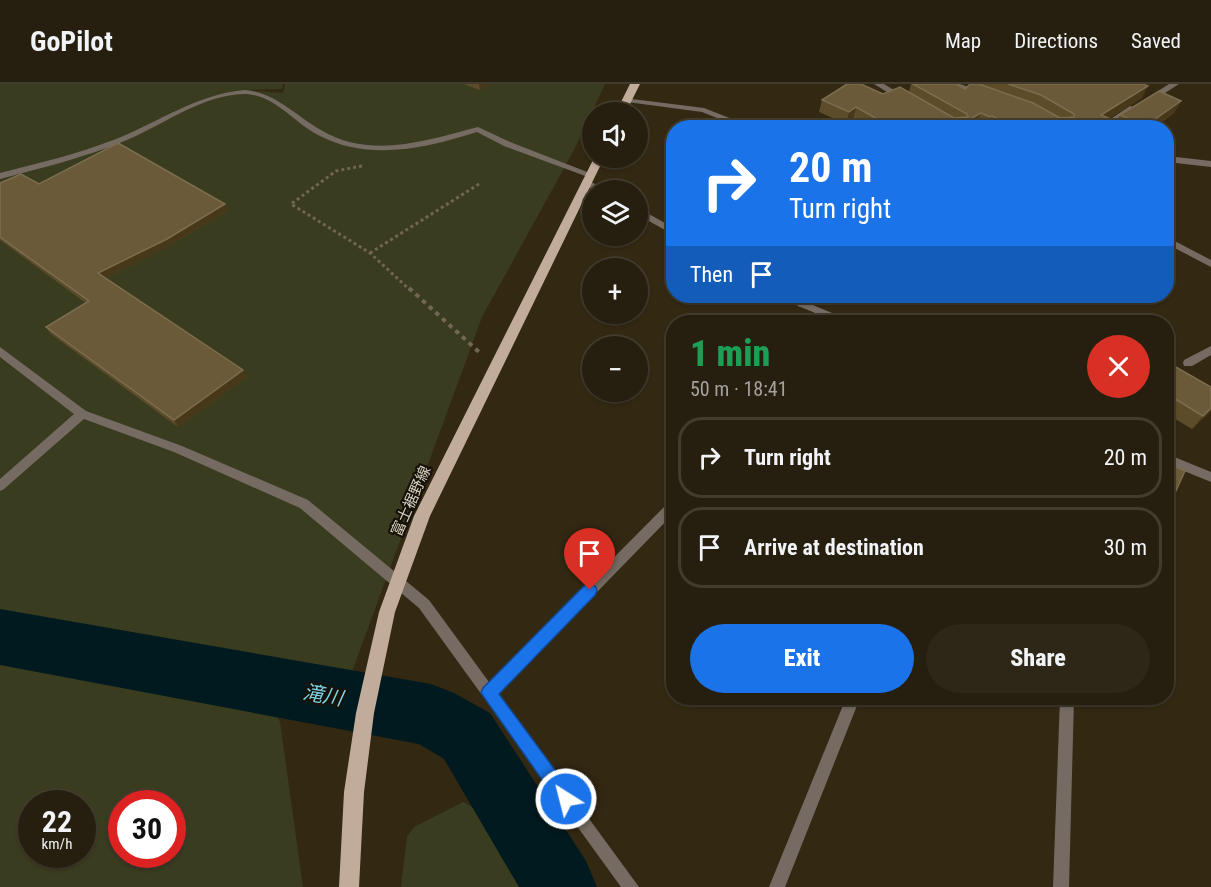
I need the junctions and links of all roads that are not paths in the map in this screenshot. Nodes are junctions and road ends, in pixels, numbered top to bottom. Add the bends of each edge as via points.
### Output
1 (635, 84) edge
2 (878, 84) edge
3 (952, 84) edge
4 (1175, 84) edge
5 (967, 86) edge
6 (990, 96) edge
7 (627, 100) joint
8 (908, 100) edge
9 (731, 120) edge
10 (1114, 120) edge
11 (1174, 160) edge
12 (1211, 164) edge
13 (594, 168) edge
14 (0, 176) edge
15 (589, 179) junction
16 (648, 218) edge
17 (666, 228) edge
18 (1174, 244) edge
19 (1211, 264) edge
20 (799, 303) edge
21 (805, 303) edge
22 (803, 305) junction
23 (828, 315) edge
24 (1211, 350) edge
25 (0, 351) edge
26 (1188, 363) dead end
27 (82, 414) junction
28 (1174, 462) edge
29 (1211, 477) edge
30 (0, 486) edge
31 (666, 513) edge
32 (489, 693) junction
33 (850, 705) edge
34 (1067, 705) edge
35 (349, 887) edge
36 (631, 887) edge
37 (777, 887) edge
38 (1061, 887) edge

1 - 7 main road
2 - 8 street
3 - 5 street
4 - 10 street
5 - 6 street
7 - 9 street via 704,110
11 - 12 street
13 - 15 main road, 富士裾野線
14 - 15 street via 117,142 192,107 245,92 268,97 330,138 358,147 407,148 478,129
15 - 35 main road, 富士裾野線 via 422,516 387,612 365,713 354,792
16 - 17 street
18 - 19 street
20 - 22 street
21 - 22 street
22 - 23 street
24 - 26 street
25 - 27 street
27 - 30 street
27 - 32 street via 178,449 303,504 424,604
28 - 29 street
31 - 32 street
32 - 36 street
33 - 37 street
34 - 38 street

